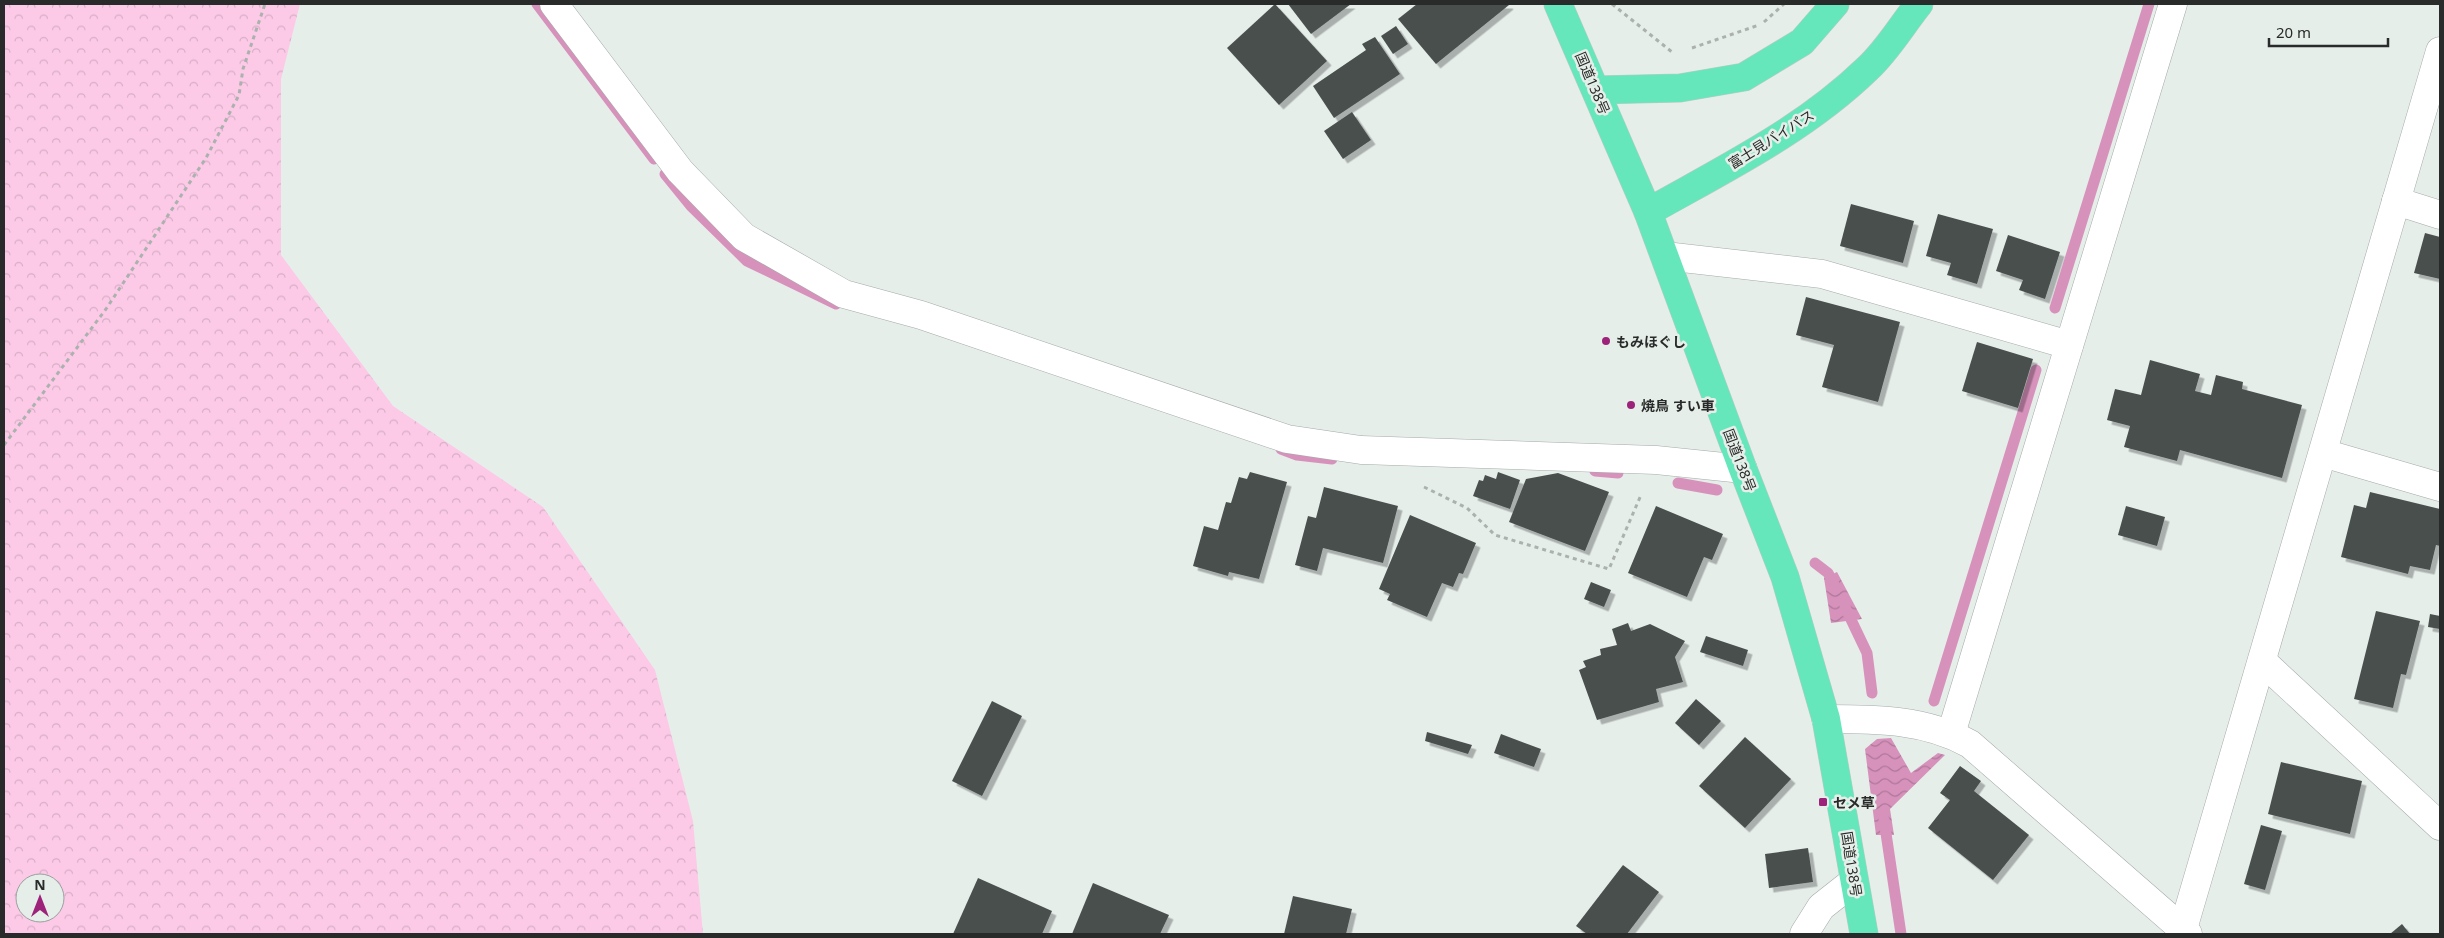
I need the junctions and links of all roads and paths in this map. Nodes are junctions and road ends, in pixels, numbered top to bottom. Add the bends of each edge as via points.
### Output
1 (266, 4) edge
2 (554, 4) edge
3 (1558, 4) edge
4 (1612, 4) edge
5 (1784, 4) edge
6 (1835, 4) edge
7 (1919, 4) edge
8 (2173, 4) edge
9 (1683, 51) dead end
10 (2440, 51) edge
11 (1673, 54) dead end
12 (1597, 90) junction
13 (2396, 201) junction
14 (1648, 212) junction
15 (2440, 215) edge
16 (1665, 256) junction
17 (2069, 345) junction
18 (4, 445) edge
19 (2323, 453) junction
20 (1656, 460) junction
21 (1743, 469) junction
22 (1423, 487) dead end
23 (2440, 487) edge
24 (2262, 661) junction
25 (1826, 718) junction
26 (1951, 734) junction
27 (2440, 826) edge
28 (1854, 881) junction
29 (2186, 932) edge
30 (1804, 934) edge
31 (1864, 934) edge

1 - 18 path via 243,69 239,95 206,158 106,309
2 - 20 street via 680,171 744,237 844,294 921,315 1287,439 1361,450
3 - 12 highway, 国道138号
4 - 11 path
5 - 9 path via 1761,24
6 - 12 highway via 1802,42 1744,76 1680,88
7 - 14 highway, 富士見バイパス via 1868,69 1803,122
8 - 17 street
10 - 13 street
12 - 14 highway, 国道138号
13 - 15 street
13 - 19 street
14 - 16 highway, 国道138号
16 - 17 street via 1822,274
16 - 21 highway, 国道138号
17 - 26 street
19 - 23 street
19 - 24 street
20 - 21 street
20 - 22 path via 1608,569 1495,535 1467,508
21 - 25 highway, 国道138号 via 1785,577
24 - 27 street
24 - 29 street
25 - 26 street via 1890,719
25 - 28 highway, 国道138号
26 - 29 street via 1970,744
28 - 30 street via 1822,907
28 - 31 highway, 国道138号

